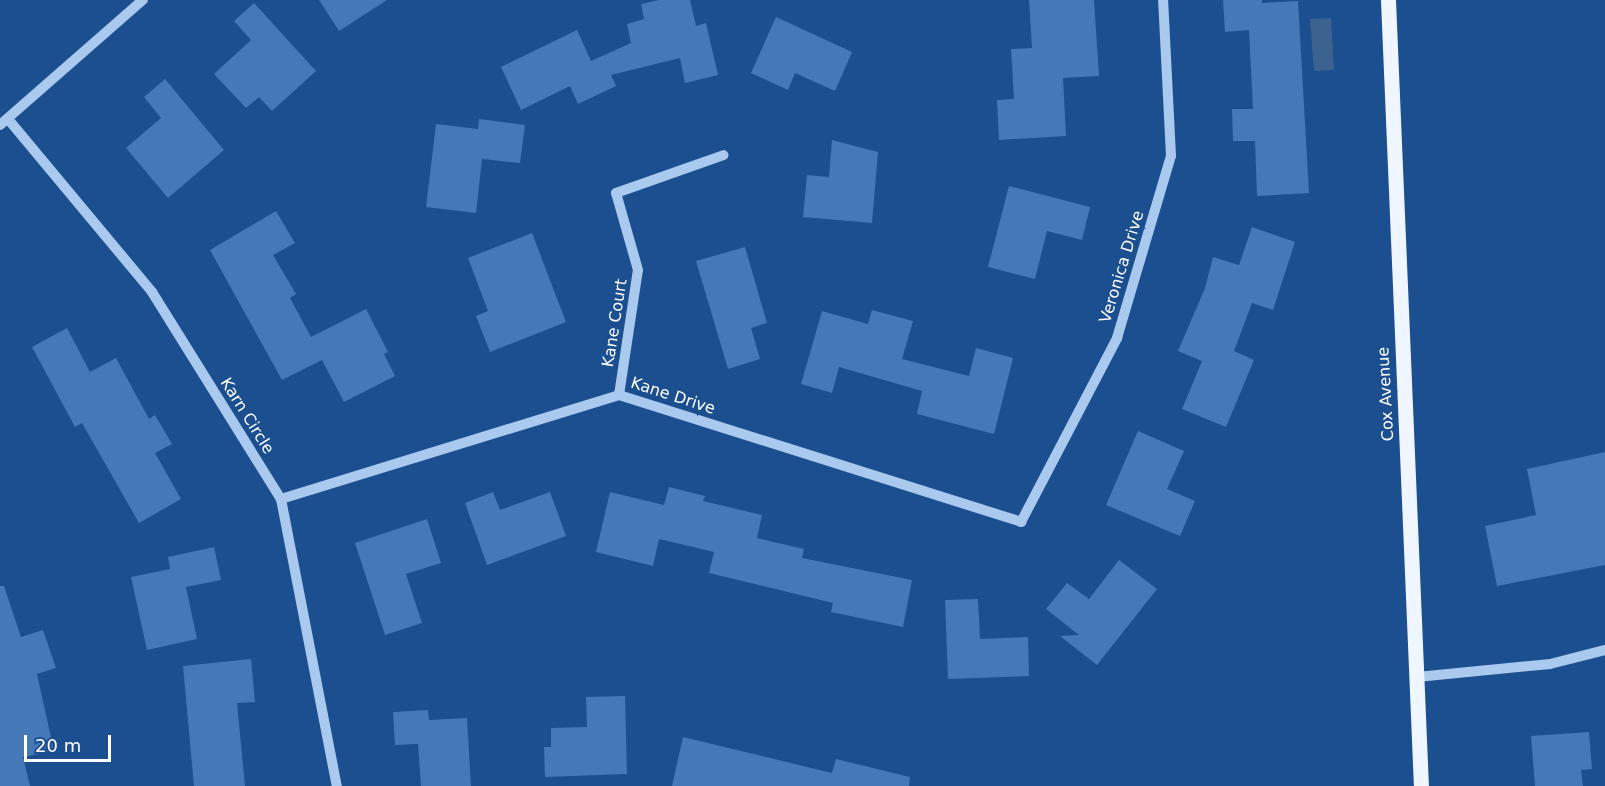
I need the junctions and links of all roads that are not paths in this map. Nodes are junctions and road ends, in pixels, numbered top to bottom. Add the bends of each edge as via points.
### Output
1 (144, 0) edge
2 (1163, 0) edge
3 (1389, 0) edge
4 (4, 122) edge
5 (724, 155) dead end
6 (619, 395) junction
7 (281, 499) junction
8 (1021, 522) joint
9 (1605, 650) edge
10 (1416, 678) junction
11 (337, 786) edge
12 (1421, 786) edge

1 - 4 street
2 - 8 street, Veronica Drive via 1171,156 1117,338
3 - 10 main road, Cox Avenue
4 - 7 street, Karn Circle via 152,292
5 - 6 street, Kane Court via 616,193 639,270
6 - 7 street, Kane Drive
6 - 8 street, Kane Drive
7 - 11 street, Karn Circle
9 - 10 street via 1550,664
10 - 12 main road, Cox Avenue

